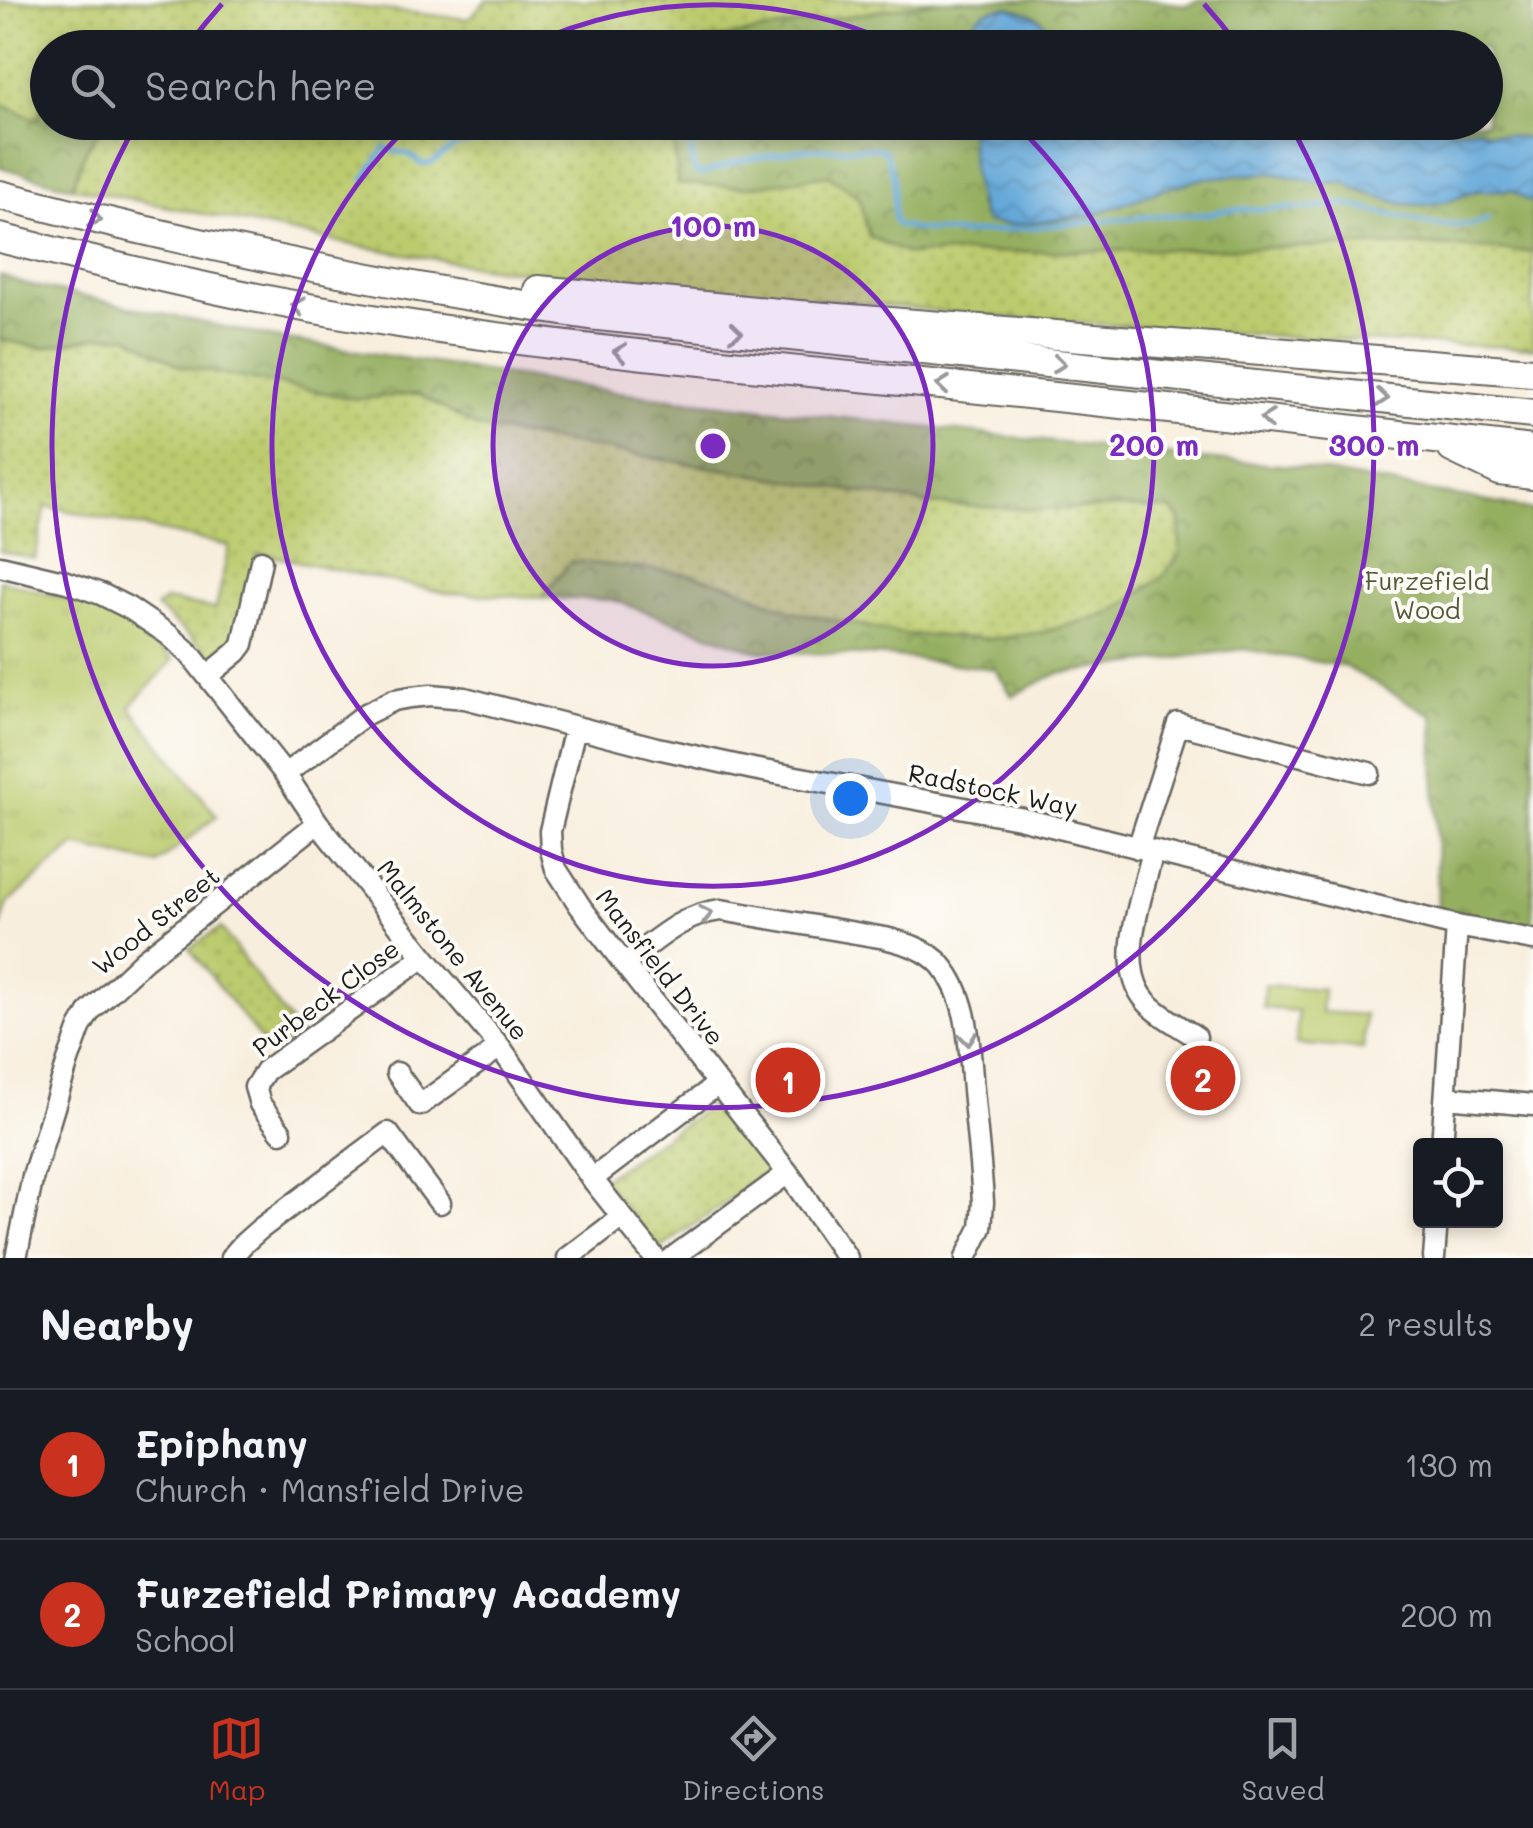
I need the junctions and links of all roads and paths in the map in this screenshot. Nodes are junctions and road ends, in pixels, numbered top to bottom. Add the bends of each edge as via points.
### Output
1 (0, 195) edge
2 (0, 238) edge
3 (431, 290) junction
4 (1533, 372) edge
5 (1533, 414) edge
6 (1433, 438) junction
7 (1533, 450) edge
8 (1533, 476) edge
9 (261, 561) dead end
10 (0, 566) edge
11 (209, 675) junction
12 (575, 728) junction
13 (1370, 773) dead end
14 (285, 774) junction
15 (318, 823) junction
16 (1146, 850) junction
17 (1457, 926) junction
18 (1533, 940) edge
19 (424, 957) junction
20 (624, 964) junction
21 (1196, 1037) dead end
22 (500, 1047) junction
23 (397, 1073) dead end
24 (718, 1084) junction
25 (1446, 1097) junction
26 (1533, 1104) edge
27 (281, 1132) dead end
28 (1443, 1138) edge
29 (788, 1172) junction
30 (592, 1179) junction
31 (440, 1203) dead end
32 (622, 1217) junction
33 (1436, 1228) edge
34 (16, 1258) edge
35 (231, 1258) edge
36 (568, 1258) edge
37 (655, 1258) edge
38 (672, 1258) edge
39 (847, 1258) edge
40 (966, 1258) edge
41 (1434, 1258) edge

1 -> 3 highway
6 -> 2 highway via 732,365 371,319
3 - 4 highway via 533,290
3 -> 5 highway via 685,327
6 - 7 highway
6 - 8 highway via 1500,471
9 - 11 street via 243,644
10 - 11 street, Malmstone Avenue via 67,582 129,608
11 - 14 street, Malmstone Avenue
12 - 14 street, Radstock Way via 465,698 394,700
12 - 16 street, Radstock Way
12 - 20 street, Mansfield Drive via 553,812 551,850 556,869
13 - 16 street via 1178,724
14 - 15 street, Malmstone Avenue
15 - 19 street, Malmstone Avenue
15 - 34 street, Wood Street via 90,1011 33,1176
16 - 17 street, Radstock Way
16 - 21 street via 1129,952 1132,978 1148,1004
17 - 18 street, Radstock Way
17 - 25 street
19 - 22 street, Malmstone Avenue
19 - 27 street, Purbeck Close via 265,1071 256,1087 260,1104
20 - 24 street, Mansfield Drive
20 -> 40 street via 687,918 721,910 885,938 932,956 951,981 966,1023 983,1202 981,1228
22 - 23 street via 420,1104
22 - 30 street, Malmstone Avenue
24 - 29 street, Mansfield Drive
24 - 30 street
25 - 26 street
25 - 28 street
29 - 38 street
29 - 39 street, Mansfield Drive
30 - 32 street, Malmstone Avenue
31 - 35 street via 388,1133
32 - 36 street
32 - 37 street, Malmstone Avenue
33 - 41 street

